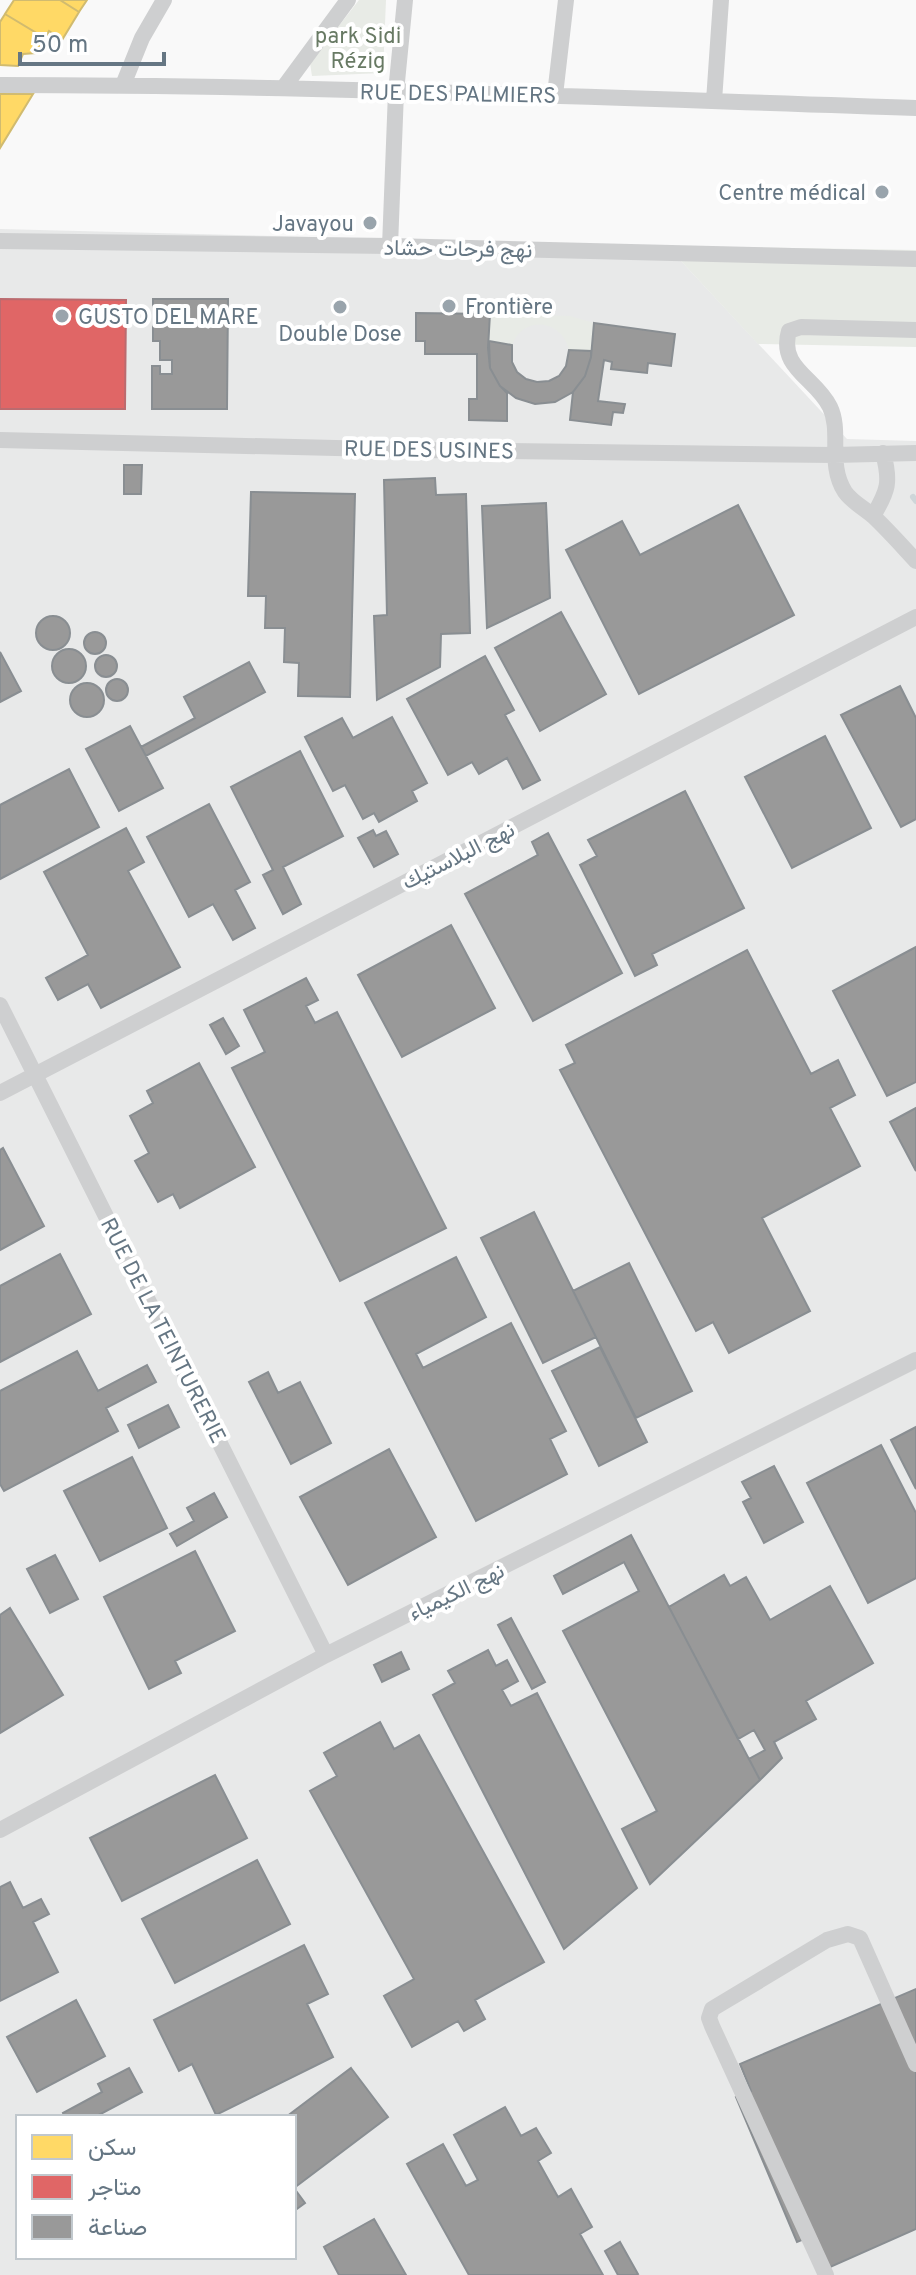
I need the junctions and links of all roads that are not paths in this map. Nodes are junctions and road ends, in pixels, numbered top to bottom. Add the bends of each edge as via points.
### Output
1 (164, 0) edge
2 (348, 0) edge
3 (405, 0) edge
4 (566, 0) edge
5 (721, 0) edge
6 (0, 85) edge
7 (123, 85) junction
8 (284, 87) junction
9 (396, 92) junction
10 (555, 95) junction
11 (714, 101) junction
12 (916, 108) edge
13 (0, 241) edge
14 (390, 246) junction
15 (916, 259) edge
16 (916, 330) edge
17 (0, 440) edge
18 (883, 453) junction
19 (916, 453) edge
20 (834, 455) junction
21 (873, 516) junction
22 (916, 561) edge
23 (916, 617) edge
24 (0, 1005) edge
25 (36, 1074) junction
26 (0, 1093) edge
27 (916, 1360) edge
28 (326, 1655) junction
29 (0, 1830) edge
30 (916, 2064) edge
31 (826, 2275) edge

1 - 7 street
2 - 8 street
3 - 9 street
4 - 10 street
5 - 11 street
6 - 7 street, RUE DES PALMIERS
7 - 8 street, RUE DES PALMIERS
8 - 9 street, RUE DES PALMIERS
9 - 10 street, RUE DES PALMIERS
9 - 14 street
10 - 11 street, RUE DES PALMIERS
11 - 12 street, RUE DES PALMIERS
13 - 14 street, نهج فرحات حشاد
14 - 15 street, نهج فرحات حشاد
16 - 20 street via 789,331 789,358 830,405
17 - 20 street, RUE DES USINES
18 - 19 street, RUE DES USINES
18 - 20 street, RUE DES USINES
18 - 21 street via 888,485
20 - 21 street via 844,490
21 - 22 street
23 - 25 street, نهج البلاستيك
24 - 25 street, RUE DE LA TEINTURERIE
25 - 26 street, نهج البلاستيك
25 - 28 street, RUE DE LA TEINTURERIE
27 - 28 street, نهج الكيمياء
28 - 29 street, نهج الكيمياء
30 - 31 street via 860,1938 848,1934 827,1940 712,2009 712,2026

